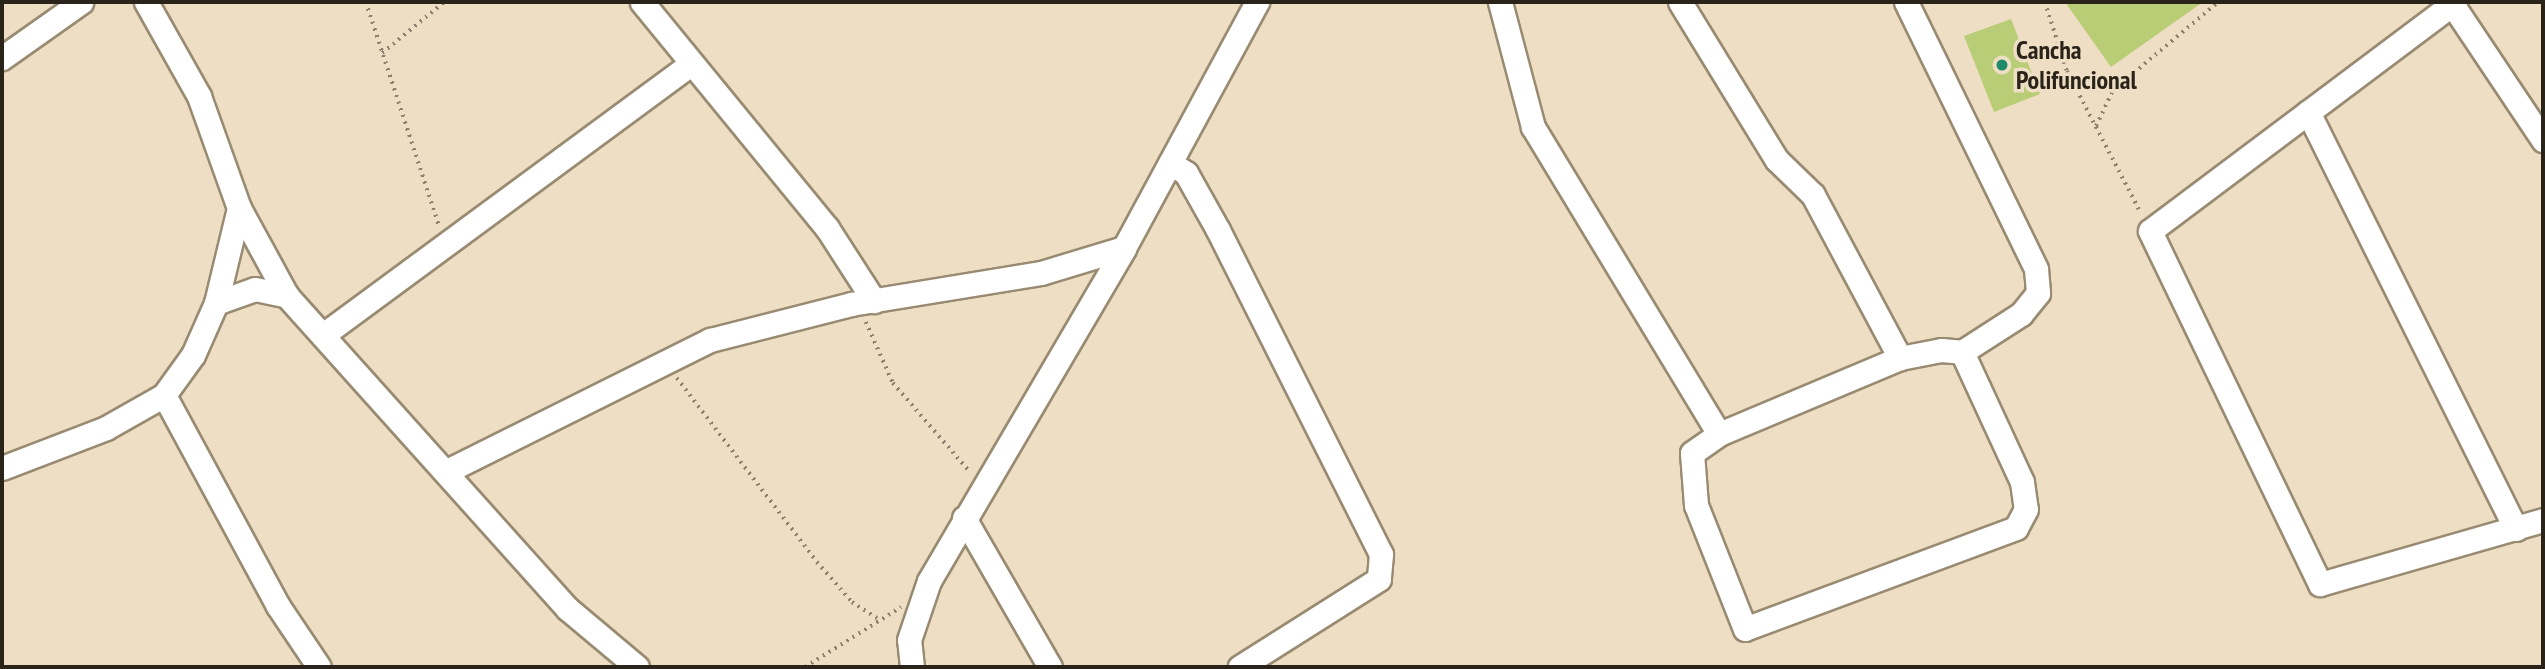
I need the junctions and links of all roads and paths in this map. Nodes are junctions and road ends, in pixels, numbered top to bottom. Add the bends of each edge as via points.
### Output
1 (81, 2) edge
2 (146, 2) edge
3 (366, 2) edge
4 (444, 2) edge
5 (642, 2) edge
6 (1257, 2) edge
7 (1500, 2) edge
8 (1680, 2) edge
9 (1906, 2) edge
10 (2045, 2) edge
11 (2218, 2) edge
12 (2454, 3) edge
13 (163, 11) edge
14 (382, 53) junction
15 (2, 58) edge
16 (689, 65) junction
17 (2308, 112) junction
18 (2096, 125) junction
19 (2543, 140) edge
20 (1170, 163) junction
21 (239, 208) junction
22 (2150, 231) junction
23 (444, 242) junction
24 (1124, 248) junction
25 (287, 296) junction
26 (216, 303) junction
27 (862, 303) junction
28 (323, 335) junction
29 (1962, 352) junction
30 (674, 356) junction
31 (1900, 358) junction
32 (164, 394) junction
33 (1719, 434) junction
34 (2, 468) edge
35 (447, 471) junction
36 (982, 486) junction
37 (964, 519) junction
38 (2543, 520) edge
39 (2516, 529) junction
40 (920, 602) junction
41 (877, 618) junction
42 (319, 667) edge
43 (637, 667) edge
44 (806, 667) edge
45 (912, 667) edge
46 (1049, 667) edge
47 (1240, 667) edge

1 - 15 street
2 - 13 street
3 - 14 path
4 - 14 path
5 - 16 street
6 - 20 street
7 - 33 street via 1533,127
8 - 31 street via 1777,160 1813,194
9 - 29 street via 2036,268 2038,293 2021,314
10 - 18 path via 2067,71
11 - 18 path via 2112,91
12 - 17 street
12 - 19 street
13 - 21 street
14 - 23 path
16 - 23 street
16 - 27 street via 827,228
17 - 22 street
17 - 39 street
18 - 22 path
20 - 24 street
20 - 47 street via 1186,173 1211,218 1381,554 1379,579
21 - 25 street
21 - 26 street
22 - 39 street via 2320,584
23 - 28 street
24 - 27 street via 1041,273
24 - 36 street
25 - 26 street via 255,289
25 - 28 street
26 - 32 street via 193,355
27 - 30 street via 710,340
27 - 36 path via 893,383
28 - 35 street
29 - 31 street
29 - 33 street via 2022,482 2026,509 2016,528 1745,629 1689,474 1692,453
30 - 35 street
30 - 41 path via 677,383 706,424 852,602
31 - 33 street
32 - 34 street via 106,428
32 - 42 street via 278,606
35 - 43 street via 568,609
36 - 37 street
37 - 40 street
37 - 46 street
38 - 39 street
40 - 41 path
40 - 45 street via 909,640
41 - 44 path

